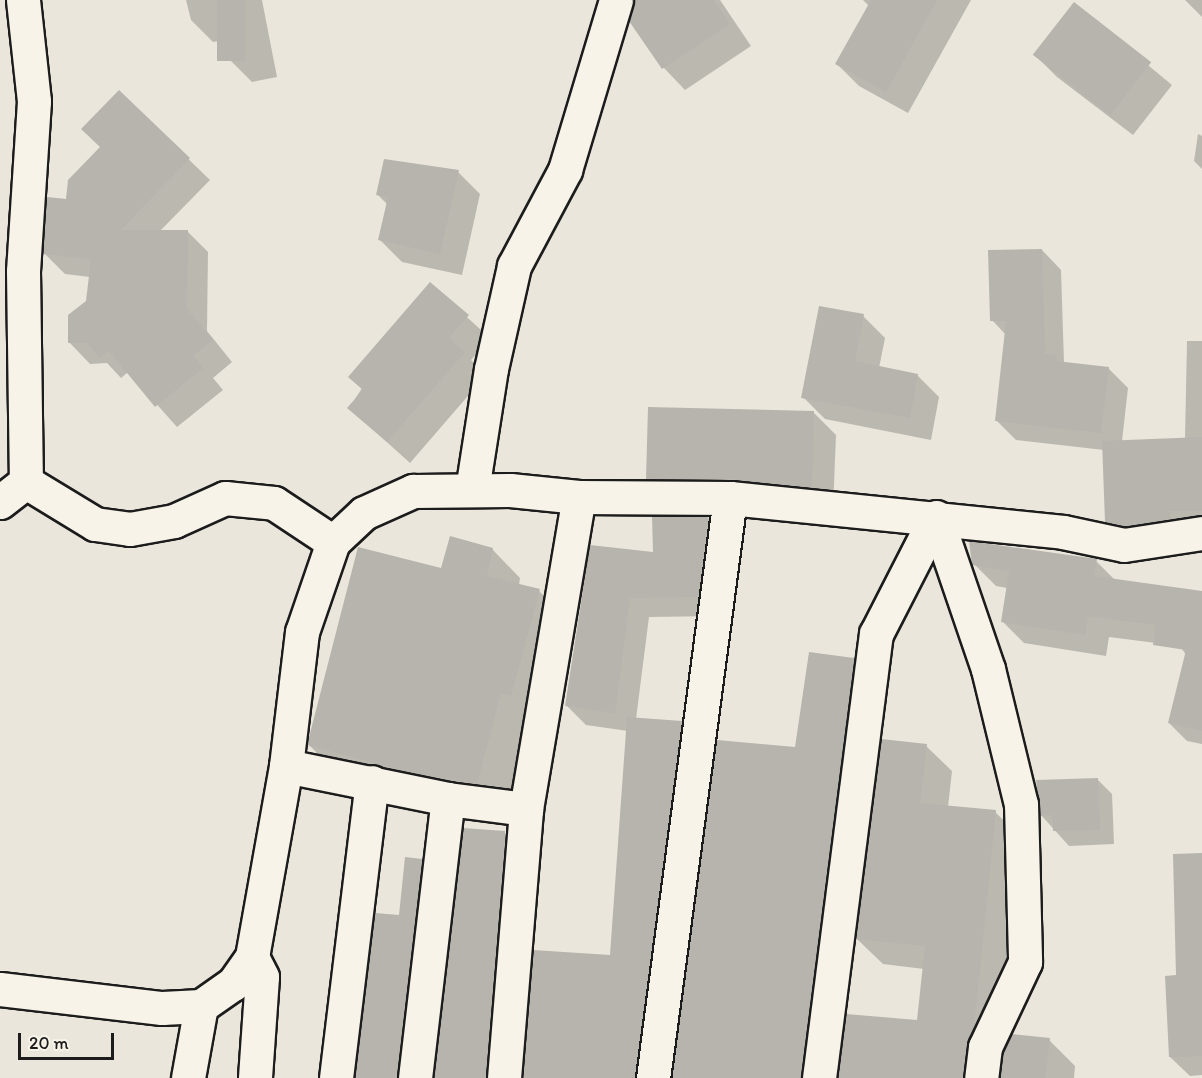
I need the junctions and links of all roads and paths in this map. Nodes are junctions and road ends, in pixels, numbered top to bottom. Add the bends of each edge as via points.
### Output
1 (23, 0) edge
2 (616, 0) edge
3 (26, 482) junction
4 (472, 490) junction
5 (579, 497) junction
6 (730, 498) junction
7 (0, 502) edge
8 (936, 517) junction
9 (1202, 533) edge
10 (333, 542) junction
11 (286, 766) junction
12 (372, 782) junction
13 (448, 800) junction
14 (526, 809) junction
15 (252, 957) junction
16 (0, 989) edge
17 (201, 1005) junction
18 (188, 1078) edge
19 (255, 1078) edge
20 (336, 1078) edge
21 (415, 1078) edge
22 (504, 1078) edge
23 (653, 1078) edge
24 (819, 1078) edge
25 (981, 1078) edge

1 - 3 street via 34,101 23,271
2 - 4 street via 565,170 514,266 491,369
3 - 7 street
3 - 10 street via 95,524 130,530 174,520 225,498 274,503
4 - 5 street
4 - 10 street via 413,491 364,513
5 - 6 street
5 - 14 street
6 - 8 street
6 - 23 street
8 - 9 street via 1063,532 1124,545
8 - 24 street via 876,634
8 - 25 street via 988,669 1021,804 1025,962 985,1047
10 - 11 street via 302,632
11 - 12 street
11 - 15 street
12 - 13 street
12 - 20 street
13 - 14 street
13 - 21 street
14 - 22 street
15 - 17 street via 233,984
15 - 19 street via 262,977
16 - 17 street via 124,1007
17 - 18 street

